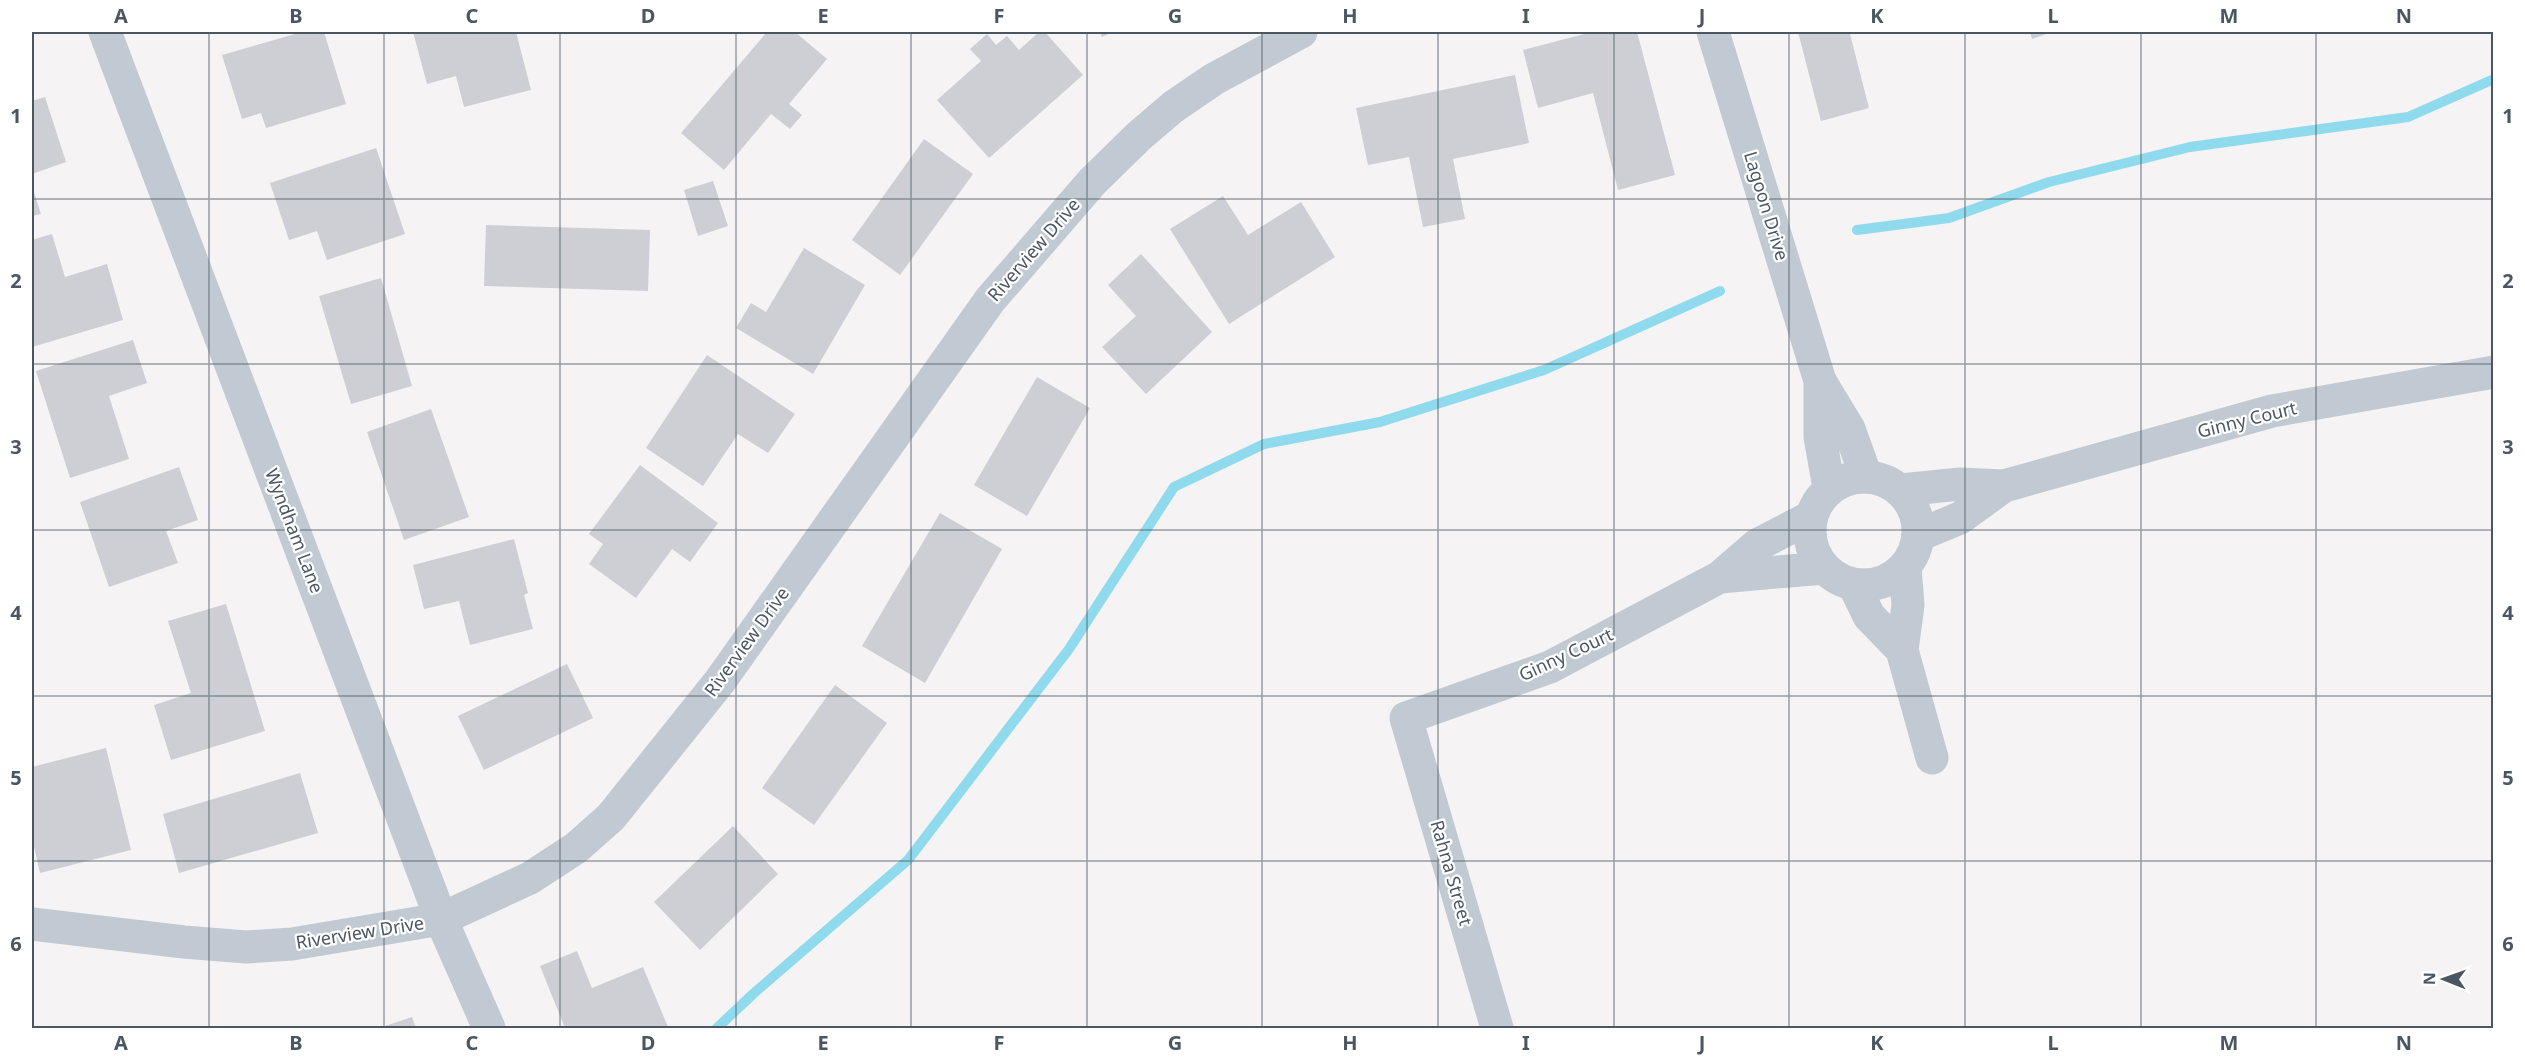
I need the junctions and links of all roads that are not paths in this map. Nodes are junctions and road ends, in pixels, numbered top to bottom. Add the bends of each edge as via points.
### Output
1 (105, 32) edge
2 (1301, 32) edge
3 (1713, 32) edge
4 (2493, 372) edge
5 (1820, 381) junction
6 (1866, 476) junction
7 (2004, 486) junction
8 (1828, 488) junction
9 (1901, 490) junction
10 (1811, 517) junction
11 (1919, 535) junction
12 (1905, 567) junction
13 (1824, 568) junction
14 (1720, 577) junction
15 (1854, 585) junction
16 (1902, 650) junction
17 (1406, 718) joint
18 (1932, 758) dead end
19 (441, 919) junction
20 (32, 924) edge
21 (489, 1029) edge
22 (1497, 1029) edge

1 - 19 street, Wyndham Lane
2 - 19 street, Riverview Drive via 1214,79 1173,107 1092,182 990,300 720,681 611,817 576,848 530,878
3 - 5 street, Lagoon Drive
4 - 7 street, Ginny Court via 2272,411
5 - 6 street via 1850,429
5 - 8 street via 1820,437
6 - 8 street
6 - 9 street
7 - 9 street via 1960,484
7 - 11 street via 1960,518
8 - 10 street
9 - 11 street via 1917,517
10 - 13 street via 1814,554
10 - 14 street via 1757,545
11 - 12 street
12 - 15 street via 1891,579 1874,585
12 - 16 street via 1908,605
13 - 14 street
13 - 15 street via 1839,580
14 - 17 street, Ginny Court via 1550,667
15 - 16 street via 1869,616
16 - 18 street
17 - 22 street, Rahna Street
19 - 20 street, Riverview Drive via 292,944 246,947
19 - 21 street, Wyndham Lane

